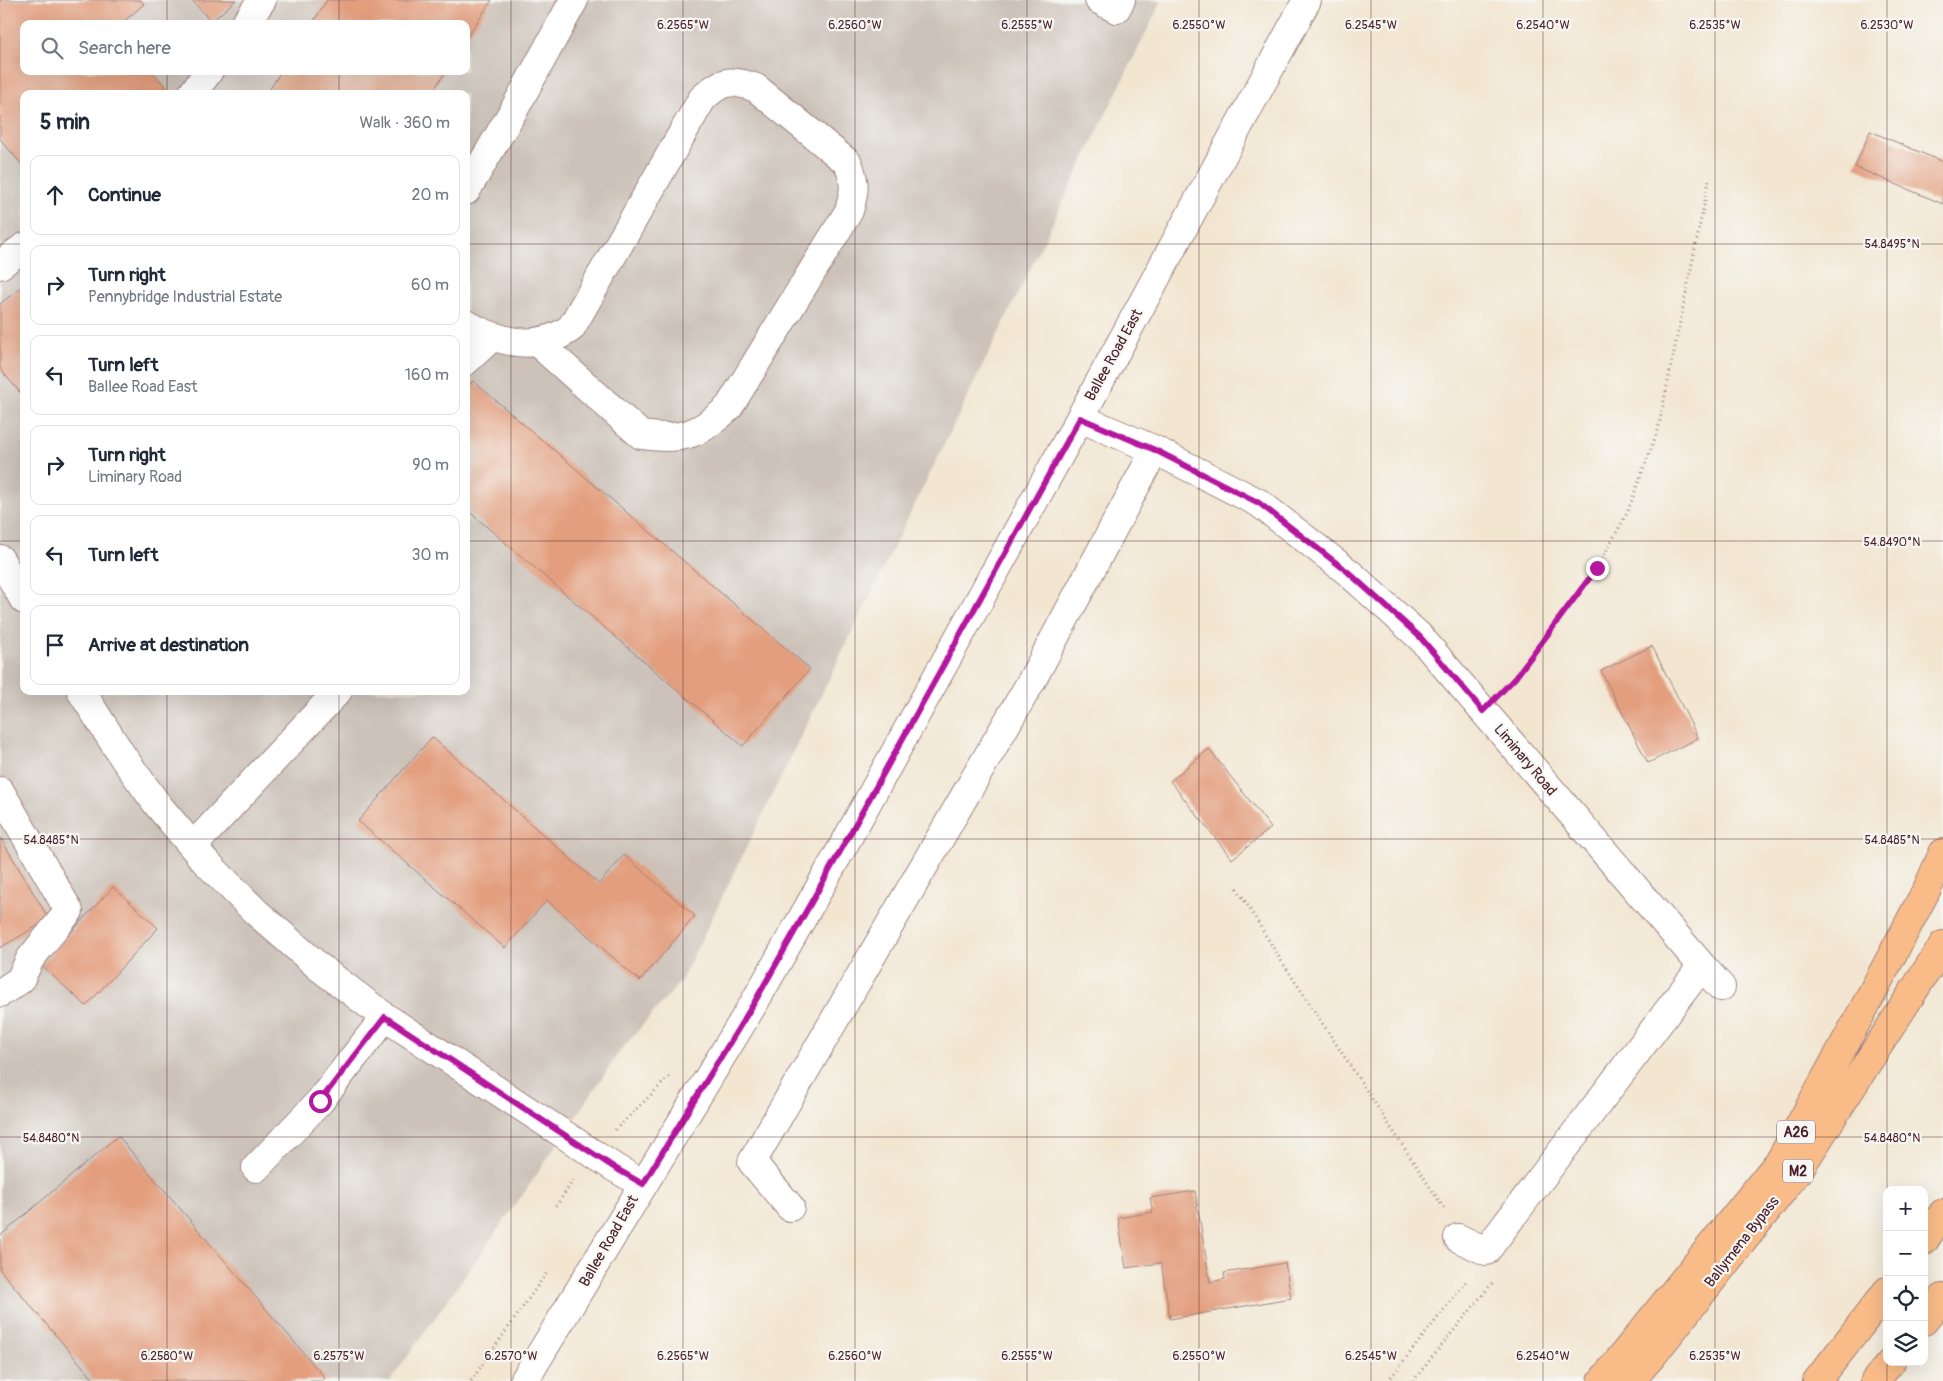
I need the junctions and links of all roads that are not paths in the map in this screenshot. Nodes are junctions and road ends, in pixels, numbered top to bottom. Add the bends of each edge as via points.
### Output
1 (262, 0) edge
2 (574, 0) edge
3 (1100, 0) edge
4 (1121, 0) edge
5 (1307, 0) edge
6 (248, 20) edge
7 (206, 75) edge
8 (195, 90) edge
9 (470, 184) edge
10 (20, 250) edge
11 (0, 265) edge
12 (470, 326) edge
13 (492, 336) junction
14 (538, 343) junction
15 (470, 357) edge
16 (1080, 418) junction
17 (1155, 450) junction
18 (0, 559) edge
19 (20, 593) edge
20 (83, 695) edge
21 (334, 695) edge
22 (0, 791) edge
23 (193, 846) junction
24 (1943, 853) edge
25 (1943, 945) edge
26 (1702, 966) junction
27 (1722, 987) dead end
28 (0, 993) edge
29 (385, 1017) junction
30 (256, 1168) dead end
31 (643, 1184) junction
32 (790, 1206) dead end
33 (1943, 1213) edge
34 (1928, 1235) edge
35 (1458, 1238) road end
36 (1883, 1296) edge
37 (1943, 1298) edge
38 (1928, 1316) edge
39 (1888, 1366) edge
40 (524, 1381) edge
41 (1602, 1381) edge
42 (1630, 1381) edge
43 (1817, 1381) edge
44 (1876, 1381) edge

1 - 6 street
2 - 9 street
3 - 4 street via 1116,9
5 - 16 street, Ballee Road East
7 - 8 street
10 - 11 street
12 - 13 street
13 - 14 street via 512,342
13 - 15 street
14 - 14 street via 559,337 571,328 702,99 713,88 725,83 756,88 848,163 855,179 849,211 729,407 710,425 683,436 641,435
16 - 17 street, Liminary Road
16 - 31 street, Ballee Road East via 754,1003
17 - 26 street, Liminary Road via 1259,503 1340,567 1420,637
17 - 32 street via 1032,680 752,1162
18 - 19 street
20 - 23 street via 122,757
21 - 23 street
22 - 28 street via 68,911 30,959 20,980
23 - 29 street via 256,912 318,967
24 - 41 highway, A26 via 1928,887 1781,1160
25 - 42 highway, Ballymena Bypass / M2 via 1798,1171
26 - 27 street, Liminary Road
26 - 35 street via 1486,1251
29 - 30 street via 320,1101
29 - 31 street
31 - 40 street, Ballee Road East
33 - 34 highway
36 - 43 highway
37 - 38 highway
39 - 44 highway

